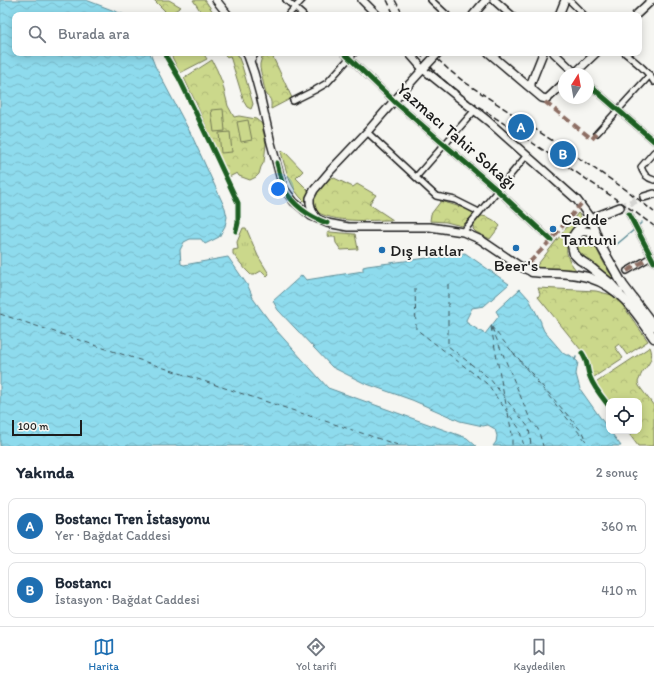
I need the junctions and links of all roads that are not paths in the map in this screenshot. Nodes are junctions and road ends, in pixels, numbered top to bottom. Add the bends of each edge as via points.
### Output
1 (216, 0) edge
2 (286, 0) edge
3 (302, 0) edge
4 (362, 0) edge
5 (431, 0) edge
6 (486, 0) edge
7 (494, 0) edge
8 (565, 0) edge
9 (568, 0) edge
10 (652, 0) edge
11 (295, 8) junction
12 (226, 12) edge
13 (291, 12) edge
14 (300, 12) edge
15 (374, 12) edge
16 (443, 12) edge
17 (476, 12) edge
18 (508, 12) edge
19 (560, 12) edge
20 (581, 12) edge
21 (639, 12) edge
22 (248, 56) edge
23 (254, 56) edge
24 (412, 56) edge
25 (435, 56) edge
26 (494, 56) edge
27 (542, 56) edge
28 (557, 56) edge
29 (593, 56) edge
30 (627, 56) edge
31 (349, 58) joint
32 (250, 62) junction
33 (424, 68) junction
34 (569, 68) edge
35 (581, 68) edge
36 (650, 76) junction
37 (654, 82) edge
38 (532, 89) junction
39 (558, 89) edge
40 (594, 89) edge
41 (293, 101) dead end
42 (394, 101) junction
43 (475, 110) junction
44 (618, 110) junction
45 (367, 132) junction
46 (598, 133) dead end
47 (654, 141) edge
48 (444, 145) junction
49 (654, 152) edge
50 (527, 155) junction
51 (416, 177) junction
52 (654, 180) edge
53 (497, 190) junction
54 (654, 194) edge
55 (644, 197) tunnel mouth
56 (620, 207) tunnel mouth
57 (479, 212) junction
58 (629, 214) dead end
59 (591, 219) junction
60 (319, 220) junction
61 (463, 232) junction
62 (551, 240) dead end
63 (571, 241) junction
64 (601, 247) junction
65 (651, 257) junction
66 (654, 262) edge
67 (532, 272) joint
68 (627, 272) dead end
69 (619, 293) junction
70 (654, 326) edge
71 (654, 338) edge

1 - 12 main road
2 - 11 street
3 - 11 street
4 - 15 main road
5 - 16 street
6 - 17 main road
7 - 18 main road
8 - 19 main road
9 - 20 street
10 - 21 main road
11 - 13 street
11 - 14 street
22 - 32 main road
23 - 32 street
24 - 33 main road
25 - 33 main road, bridge
26 - 38 main road
27 - 38 main road via 531,83
28 - 34 main road
29 - 35 main road
30 - 36 street
31 - 41 street via 327,82
31 - 42 street, Yazmacı Tahir Sokağı
32 - 60 main road via 285,190 294,202
33 - 42 main road
33 - 43 main road
36 - 37 street
36 - 44 street
38 - 39 main road via 545,99
40 - 44 street
42 - 45 main road
42 - 48 street, Yazmacı Tahir Sokağı
43 - 48 street
43 - 50 main road
44 - 46 street
44 - 47 street
45 - 51 street
45 - 60 main road via 314,190 310,203
48 - 51 street
48 - 53 street, Yazmacı Tahir Sokağı
49 - 52 street via 641,168 643,174
50 - 53 street
50 - 59 main road via 581,204
51 - 57 street via 436,196 454,200
53 - 57 street
53 - 62 street, Yazmacı Tahir Sokağı
54 - 55 main road
56 - 59 main road
57 - 61 street
58 - 65 street
59 - 63 main road via 577,230
59 - 64 main road
60 - 61 main road via 336,226 430,227
61 - 67 main road via 481,240
63 - 64 highway via 578,233 588,231 594,234
63 - 69 highway via 574,254
64 - 70 highway via 623,285
65 - 66 street
65 - 68 street
67 - 69 highway via 590,278
69 - 71 highway

